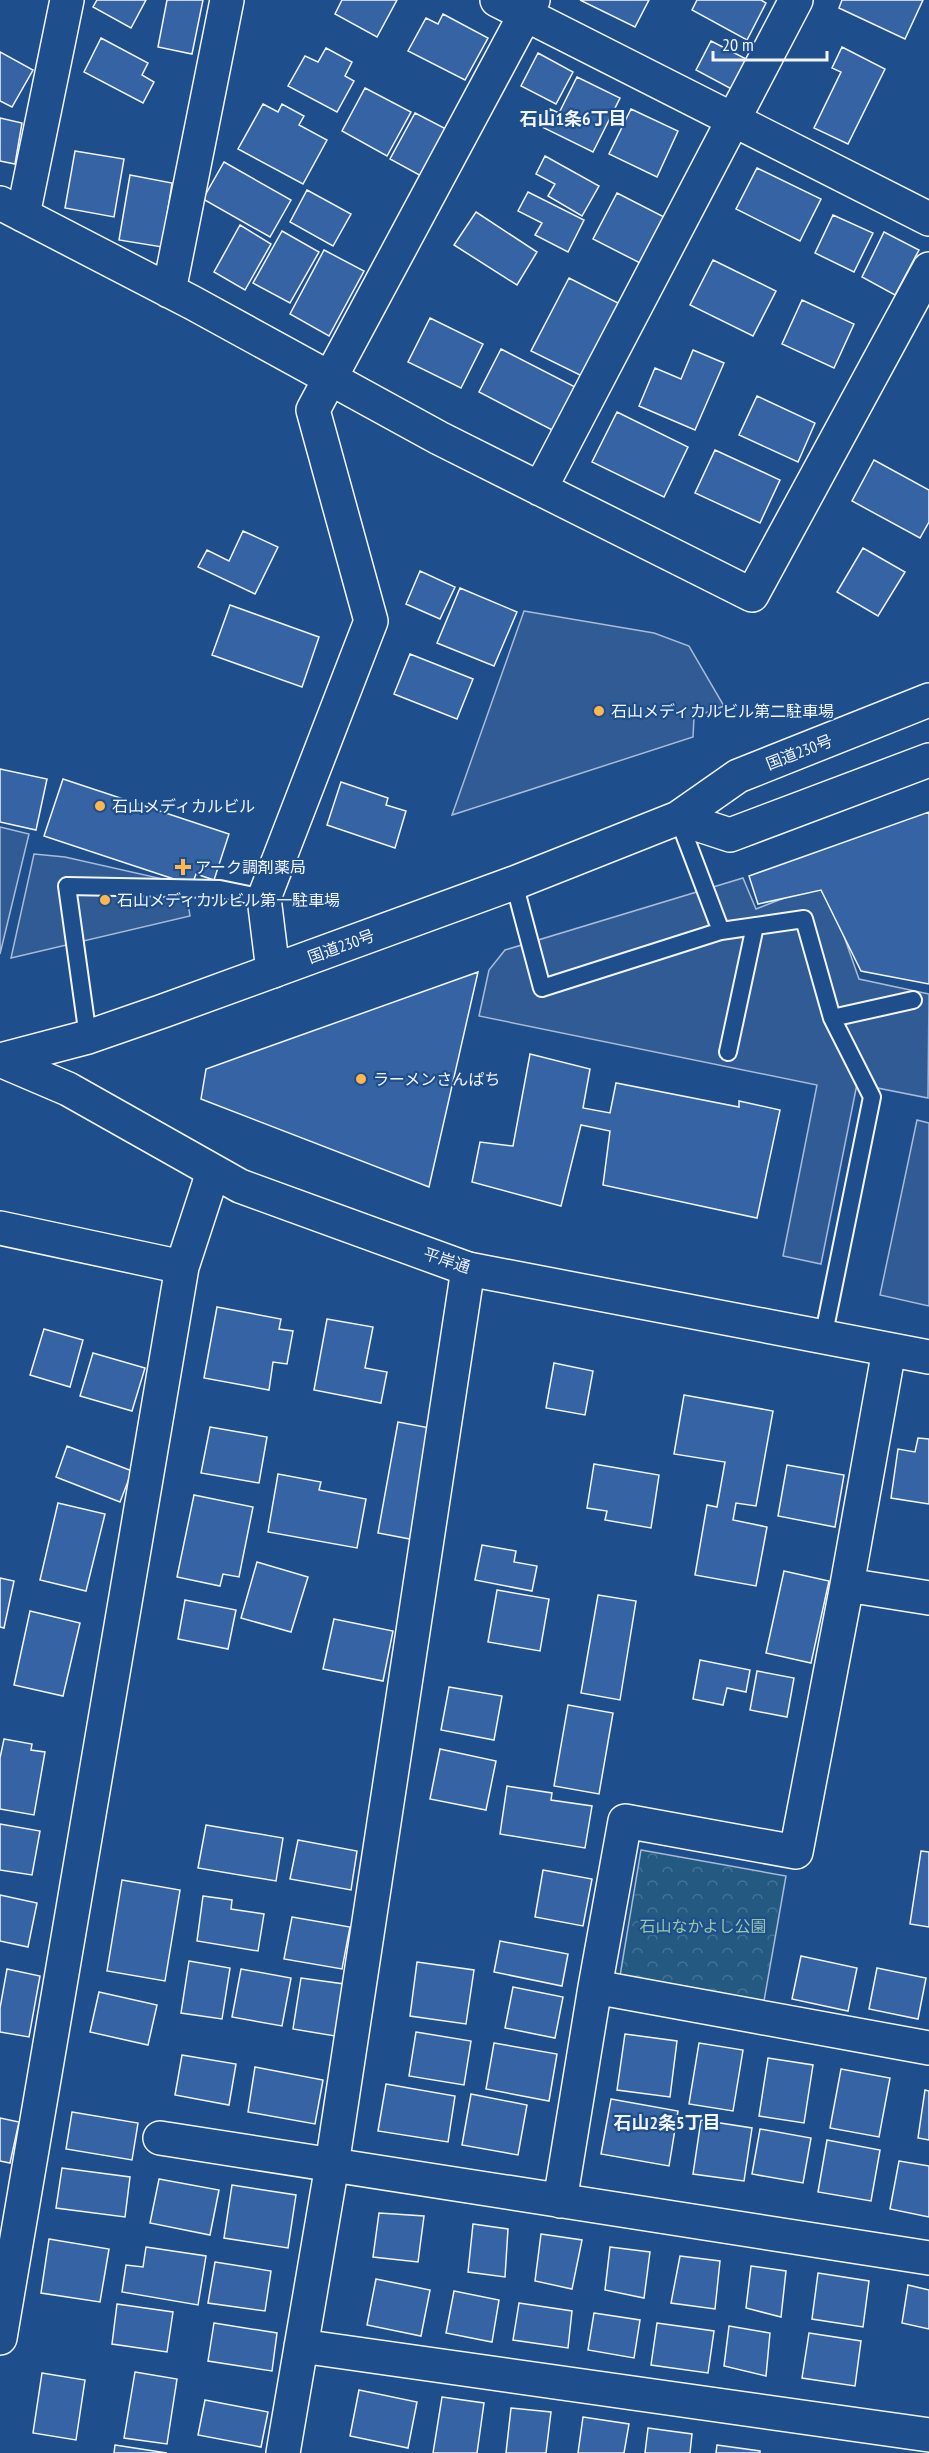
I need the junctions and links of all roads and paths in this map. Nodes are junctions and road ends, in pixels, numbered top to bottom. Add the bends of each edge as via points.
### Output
1 (67, 0) edge
2 (227, 0) edge
3 (796, 0) edge
4 (518, 5) edge
5 (734, 118) junction
6 (12, 209) edge
7 (929, 219) edge
8 (929, 269) edge
9 (169, 291) junction
10 (328, 377) junction
11 (540, 489) junction
12 (929, 700) edge
13 (929, 760) edge
14 (678, 819) junction
15 (514, 883) junction
16 (264, 898) junction
17 (755, 926) junction
18 (721, 931) junction
19 (273, 971) junction
20 (913, 1000) dead end
21 (832, 1018) junction
22 (88, 1037) junction
23 (728, 1052) dead end
24 (0, 1060) edge
25 (213, 1172) junction
26 (0, 1228) edge
27 (182, 1267) junction
28 (468, 1269) junction
29 (823, 1338) junction
30 (889, 1350) junction
31 (929, 1357) edge
32 (847, 1585) junction
33 (929, 1598) edge
34 (595, 1987) junction
35 (929, 2048) edge
36 (160, 2138) dead end
37 (332, 2165) junction
38 (560, 2200) junction
39 (929, 2258) edge
40 (1, 2324) edge
41 (301, 2346) junction
42 (929, 2435) edge
43 (283, 2453) edge

1 - 6 main road
2 - 9 main road
3 - 5 main road
4 - 5 main road
4 - 10 main road
5 - 7 main road
5 - 11 main road
6 - 9 main road
8 - 11 main road via 752,596
9 - 10 main road
10 - 11 main road
10 - 16 main road via 313,410 371,621
12 - 14 main road, 国道230号 via 738,776
13 - 14 main road via 730,835
14 - 15 main road, 国道230号
14 - 18 lane
15 - 18 lane via 542,988
15 - 19 main road, 国道230号
16 - 19 main road
16 - 22 lane via 220,889 67,886
17 - 18 lane
17 - 21 lane via 804,919
17 - 23 lane
19 - 22 main road, 国道230号
20 - 21 lane
21 - 29 lane via 872,1097
22 - 24 main road, 国道230号
24 - 25 main road, 平岸通 via 68,1089
25 - 27 main road
25 - 28 main road, 平岸通 via 272,1198
26 - 27 main road
27 - 40 main road
28 - 29 main road, 平岸通
28 - 37 main road
29 - 30 main road, 平岸通
30 - 31 main road, 平岸通
30 - 32 main road
32 - 33 main road
32 - 34 main road via 796,1852 625,1821
34 - 35 main road
34 - 38 main road
36 - 37 main road
37 - 38 main road
37 - 41 main road
38 - 39 main road
41 - 42 main road
41 - 43 main road

